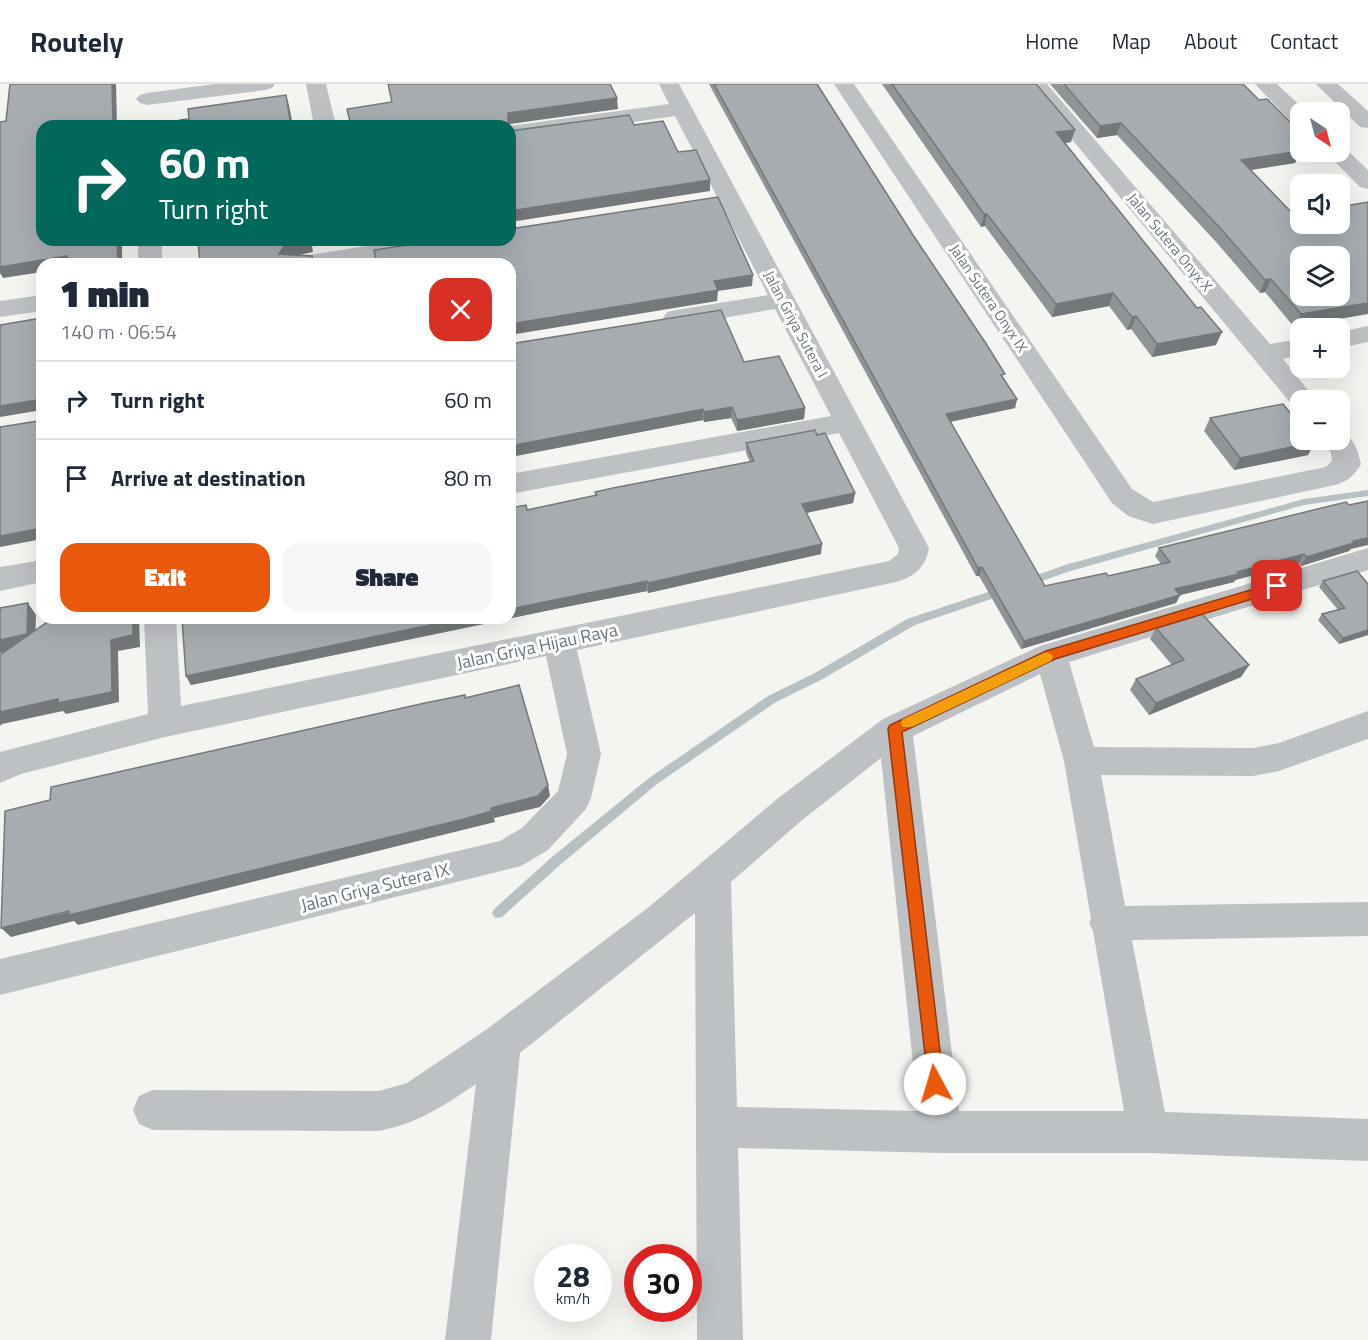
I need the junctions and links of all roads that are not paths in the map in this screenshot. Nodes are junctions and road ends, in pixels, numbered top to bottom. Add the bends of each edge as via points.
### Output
1 (265, 84) edge
2 (316, 84) edge
3 (669, 84) edge
4 (844, 84) edge
5 (1035, 84) edge
6 (1265, 84) edge
7 (1326, 84) edge
8 (146, 100) edge
9 (1290, 108) edge
10 (682, 109) junction
11 (324, 120) edge
12 (1368, 122) edge
13 (516, 132) edge
14 (1347, 162) edge
15 (1368, 182) edge
16 (376, 246) edge
17 (350, 248) edge
18 (317, 258) edge
19 (784, 300) junction
20 (36, 304) edge
21 (0, 309) edge
22 (658, 321) edge
23 (1368, 334) edge
24 (1350, 338) edge
25 (1290, 349) edge
26 (1265, 354) junction
27 (1295, 390) edge
28 (848, 422) junction
29 (1341, 452) edge
30 (516, 483) edge
31 (1368, 559) edge
32 (908, 564) joint
33 (36, 572) edge
34 (0, 579) edge
35 (160, 624) edge
36 (560, 642) junction
37 (1051, 655) junction
38 (165, 723) junction
39 (1368, 725) edge
40 (895, 729) junction
41 (1081, 761) junction
42 (0, 769) edge
43 (713, 875) junction
44 (1368, 919) edge
45 (1108, 923) junction
46 (0, 977) edge
47 (501, 1043) junction
48 (153, 1110) dead end
49 (717, 1127) junction
50 (1148, 1131) junction
51 (941, 1132) junction
52 (1368, 1140) edge
53 (468, 1340) edge
54 (720, 1340) edge

1 - 8 street
2 - 11 street
3 - 10 street, Jalan Griya Sutera I
4 - 29 street, Jalan Sutera Onyx IX via 1122,496 1138,509 1153,513 1335,475
5 - 26 street, Jalan Sutera Onyx X
6 - 9 street
7 - 12 street
10 - 13 street
10 - 19 street, Jalan Griya Sutera I via 718,198
14 - 15 street
16 - 17 street
17 - 18 street
19 - 22 street
19 - 28 street, Jalan Griya Sutera I
20 - 21 street
23 - 24 street
25 - 26 street
26 - 27 street, Jalan Sutera Onyx X
28 - 30 street
28 - 32 street, Jalan Griya Sutera I via 914,548
31 - 37 street
32 - 36 street, Jalan Griya Hijau Raya via 896,571
33 - 34 street
35 - 38 street
36 - 38 street, Jalan Griya Hijau Raya
36 - 46 street, Jalan Griya Sutera IX via 584,754 574,798 535,839 508,855
37 - 40 street
37 - 41 street
38 - 42 street via 12,762
39 - 41 street via 1279,757 1253,762
40 - 43 street via 789,810
40 - 51 street
41 - 45 street
43 - 47 street
43 - 49 street
44 - 45 street
45 - 50 street
47 - 48 street via 421,1098 379,1111
47 - 53 street
49 - 51 street
49 - 54 street
50 - 51 street
50 - 52 street

